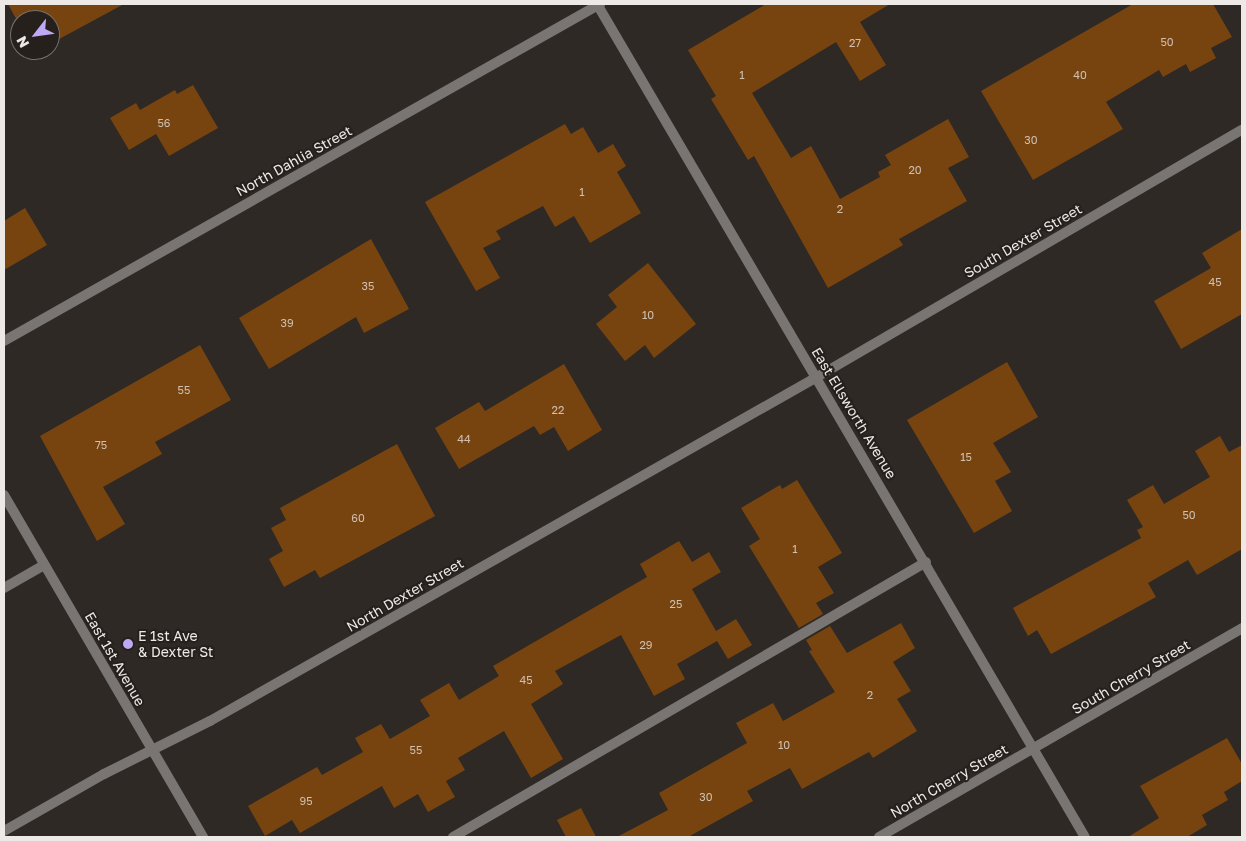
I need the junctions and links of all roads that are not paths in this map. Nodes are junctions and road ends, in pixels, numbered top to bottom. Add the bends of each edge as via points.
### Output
1 (599, 4) edge
2 (1242, 130) edge
3 (4, 341) edge
4 (817, 377) junction
5 (4, 495) edge
6 (926, 562) junction
7 (44, 565) junction
8 (4, 588) edge
9 (1242, 628) edge
10 (1033, 749) junction
11 (152, 750) junction
12 (4, 831) edge
13 (203, 837) edge
14 (453, 837) edge
15 (879, 837) edge
16 (1085, 837) edge

1 - 3 street, North Dahlia Street
1 - 4 street, East Ellsworth Avenue
2 - 4 street, South Dexter Street
4 - 6 street, East Ellsworth Avenue
4 - 11 street, North Dexter Street via 210,721
5 - 7 street, East 1st Avenue
6 - 10 street, East Ellsworth Avenue
6 - 14 street
7 - 8 street
7 - 11 street, East 1st Avenue
9 - 10 street, South Cherry Street
10 - 15 street, North Cherry Street
10 - 16 street, East Ellsworth Avenue
11 - 12 street, North Dexter Street
11 - 13 street, East 1st Avenue

